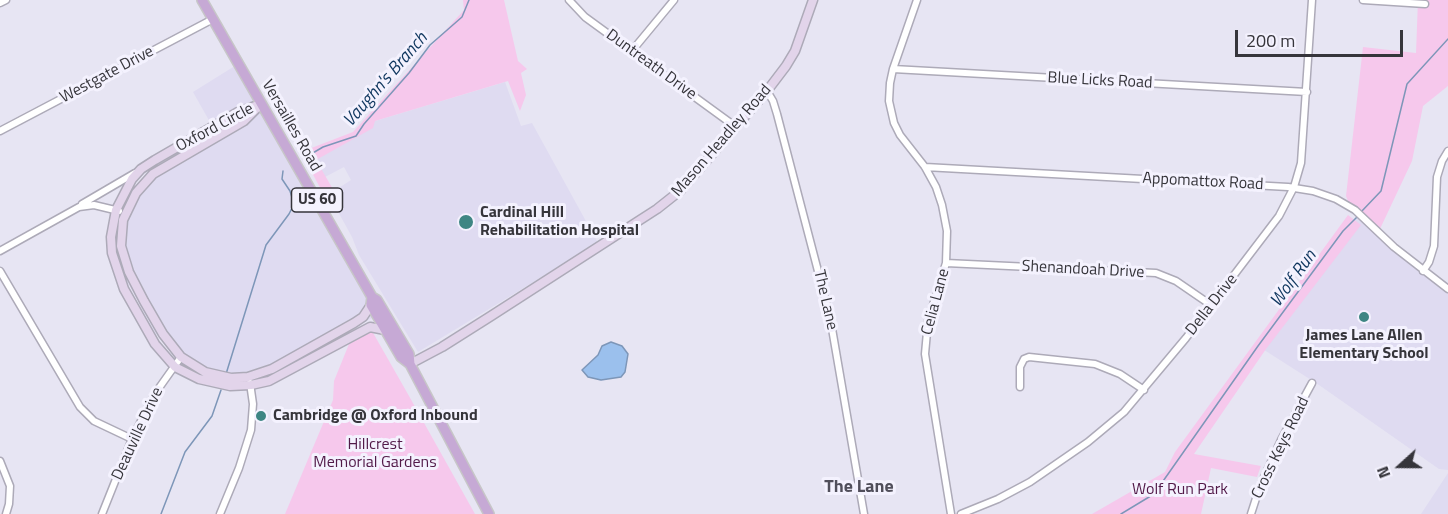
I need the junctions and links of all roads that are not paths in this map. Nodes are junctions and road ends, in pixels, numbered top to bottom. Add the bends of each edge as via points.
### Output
1 (6, 0) edge
2 (202, 0) edge
3 (569, 0) edge
4 (674, 0) edge
5 (813, 0) edge
6 (917, 0) edge
7 (1312, 0) edge
8 (1363, 0) edge
9 (0, 3) edge
10 (1425, 4) dead end
11 (213, 19) junction
12 (631, 52) junction
13 (893, 69) junction
14 (767, 91) junction
15 (1306, 92) junction
16 (261, 104) junction
17 (736, 127) junction
18 (0, 131) edge
19 (1448, 151) edge
20 (925, 167) junction
21 (141, 169) junction
22 (1294, 187) junction
23 (116, 210) junction
24 (69, 211) junction
25 (126, 213) junction
26 (0, 251) edge
27 (946, 263) junction
28 (0, 271) edge
29 (1423, 271) junction
30 (1448, 289) edge
31 (371, 301) junction
32 (1211, 305) junction
33 (385, 330) junction
34 (181, 357) junction
35 (410, 364) junction
36 (175, 367) junction
37 (249, 381) junction
38 (1312, 382) dead end
39 (1020, 387) dead end
40 (1144, 390) junction
41 (132, 439) junction
42 (0, 461) edge
43 (6, 514) edge
44 (102, 514) edge
45 (220, 514) edge
46 (489, 514) edge
47 (864, 514) edge
48 (951, 514) edge
49 (961, 514) edge
50 (1251, 514) edge

1 - 9 street
2 - 11 main road, Versailles Road / US 60
3 - 12 street, Duntreath Drive
4 - 12 street
5 - 14 street, Mason Headley Road via 795,51
6 - 13 street, Celia Lane
7 - 15 street, Della Drive
8 - 10 street
11 - 16 main road, Versailles Road / US 60
11 - 18 street, Westgate Drive
12 - 17 street, Duntreath Drive
13 - 15 street, Blue Licks Road
13 - 20 street, Celia Lane via 889,101 894,123
14 - 17 street, Mason Headley Road
14 - 47 street, The Lane via 777,114 830,317
15 - 22 street, Della Drive via 1303,149
16 - 21 street, Oxford Circle via 238,112
16 - 25 street, Oxford Circle via 243,121 153,174 136,193
16 - 31 main road, Versailles Road / US 60
17 - 35 street, Mason Headley Road via 666,203
19 - 29 street via 1437,177 1434,246
20 - 22 street, Appomattox Road
20 - 27 street, Celia Lane via 942,205 947,231
21 - 23 street, Oxford Circle
21 - 24 street
22 - 29 street, Appomattox Road via 1321,193 1354,210
22 - 32 street, Della Drive via 1265,236
23 - 24 street via 86,205
23 - 25 street
23 - 36 street, Oxford Circle via 112,253 119,279 155,344
24 - 26 street
25 - 34 street, Oxford Circle via 120,236 129,272 163,334
27 - 32 street, Shenandoah Drive via 1156,273 1176,280
27 - 48 street, Celia Lane via 928,321 925,354
28 - 41 street via 80,408 94,421
29 - 30 street, Appomattox Road
31 - 33 main road, Versailles Road / US 60
31 - 35 main road, Versailles Road / US 60 via 377,300 409,354
31 - 37 street, Oxford Circle via 363,317 354,323
32 - 40 street, Della Drive
33 - 35 main road, Versailles Road / US 60 via 401,357
33 - 37 street, Oxford Circle via 370,327 277,378
34 - 36 street, Deauville Drive
34 - 37 street, Oxford Circle via 213,375
35 - 46 main road, Versailles Road / US 60
36 - 37 street, Oxford Circle via 200,379 230,386
36 - 41 street, Deauville Drive via 154,395
37 - 45 street via 251,430
38 - 50 street, Cross Keys Road via 1277,449
39 - 40 street via 1020,367 1023,359 1029,357 1095,364
40 - 49 street, Della Drive via 1124,412 1066,459 1012,491
41 - 44 street, Deauville Drive
42 - 43 street via 10,486

